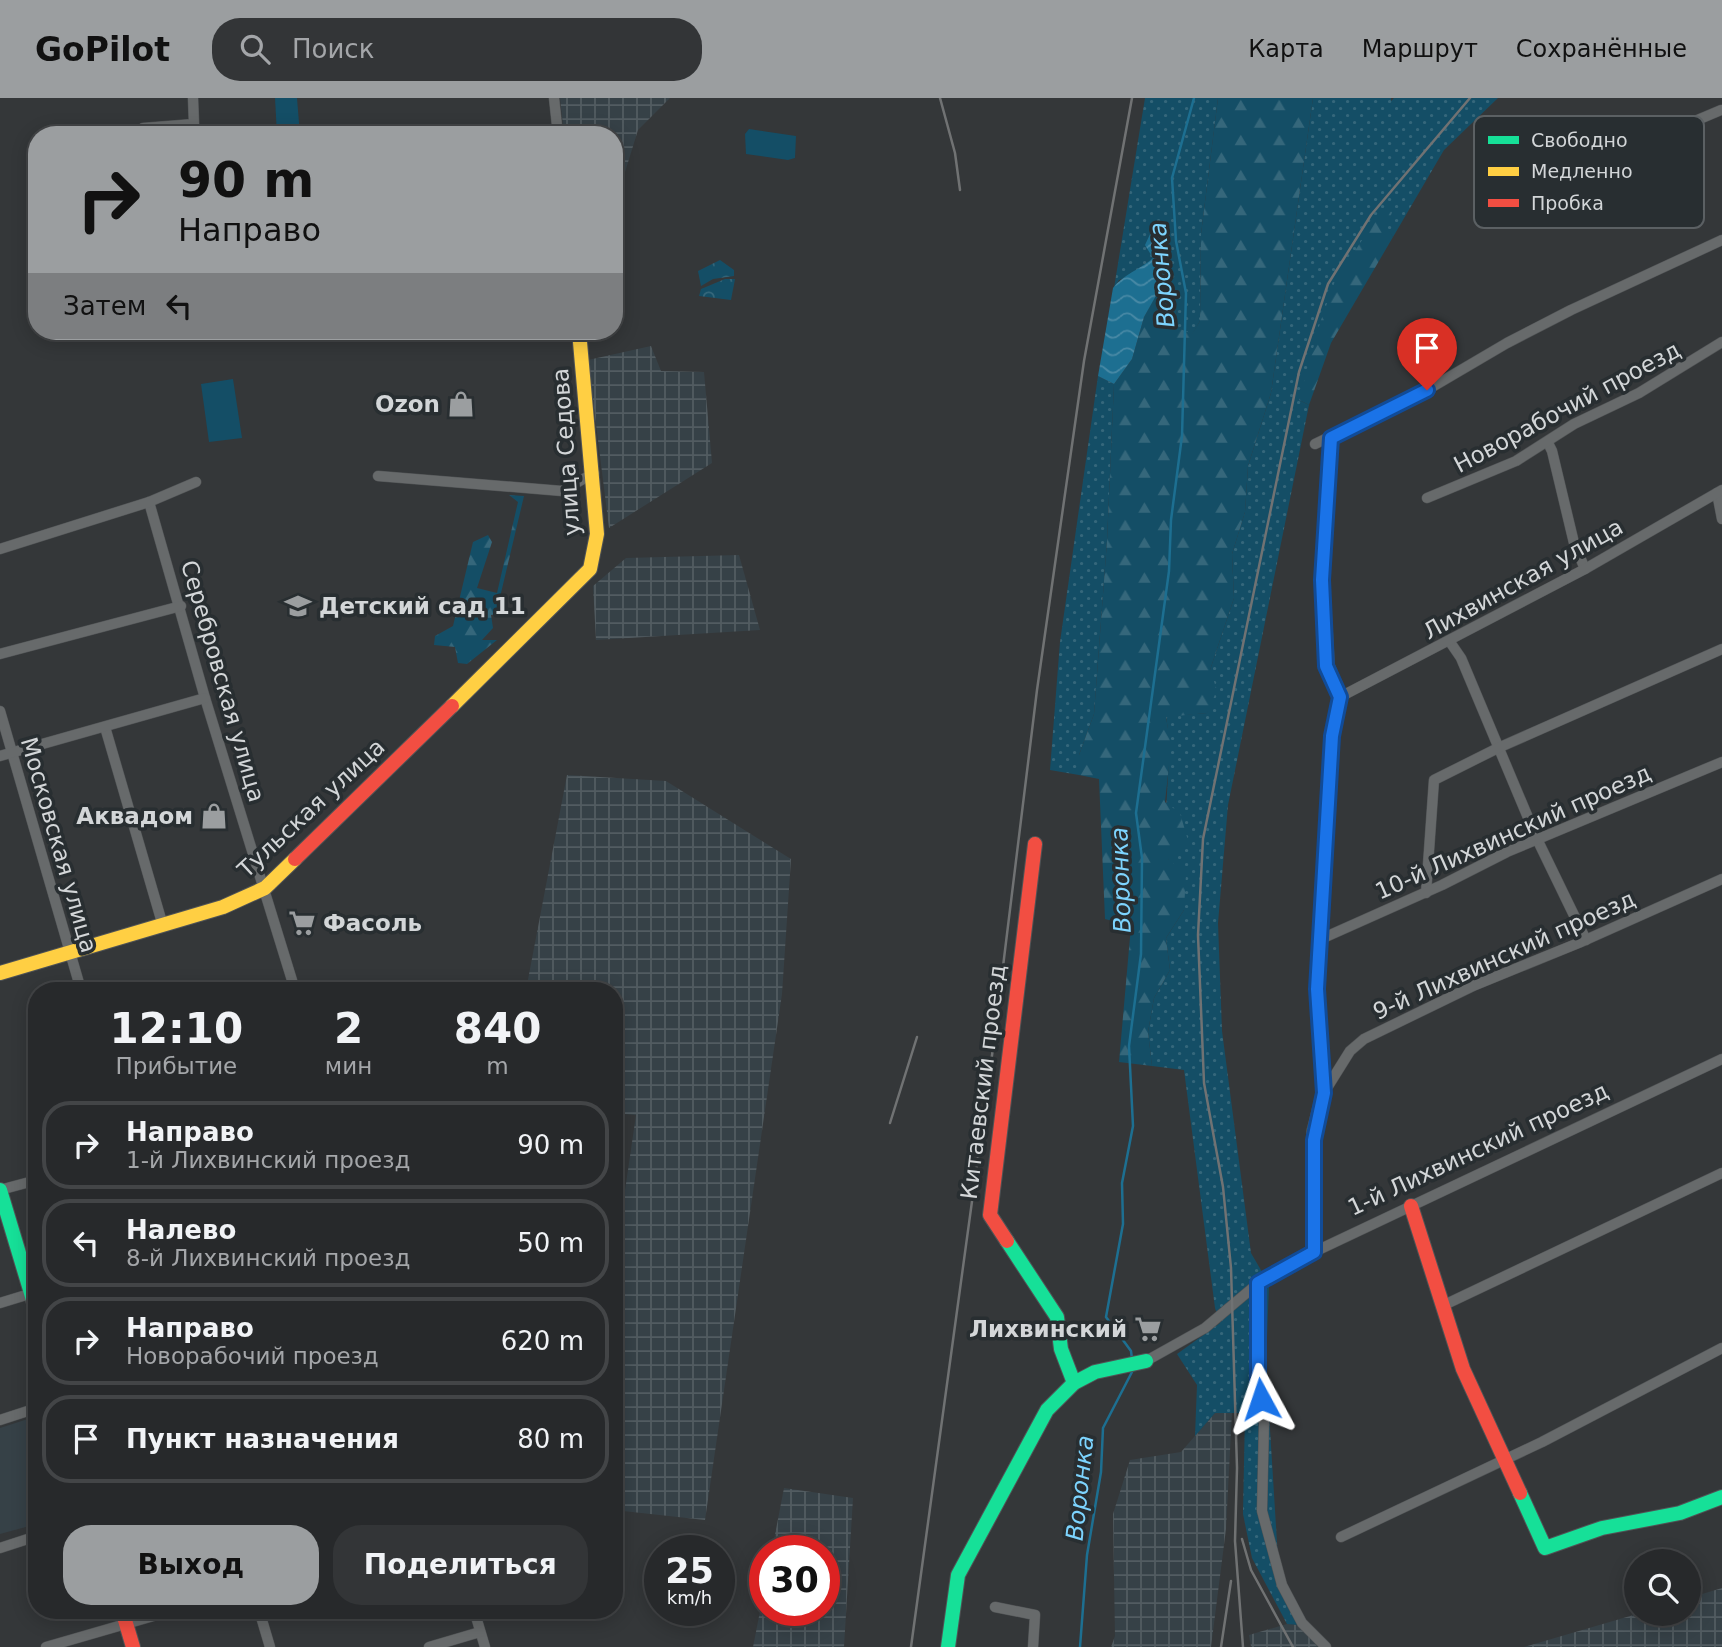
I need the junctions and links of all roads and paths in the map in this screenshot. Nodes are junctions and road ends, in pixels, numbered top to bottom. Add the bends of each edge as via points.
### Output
1 (192, 98) edge
2 (554, 98) edge
3 (1716, 98) edge
4 (1721, 112) edge
5 (1704, 118) edge
6 (168, 126) edge
7 (557, 126) edge
8 (1722, 240) edge
9 (580, 340) edge
10 (1722, 342) edge
11 (1331, 438) junction
12 (1548, 443) junction
13 (1315, 444) dead end
14 (594, 473) junction
15 (378, 476) dead end
16 (196, 482) dead end
17 (1719, 492) edge
18 (1427, 498) dead end
19 (149, 502) junction
20 (1722, 519) edge
21 (0, 549) edge
22 (590, 569) joint
23 (1585, 569) junction
24 (181, 606) junction
25 (1450, 642) junction
26 (1722, 649) edge
27 (0, 654) edge
28 (1340, 697) junction
29 (205, 698) junction
30 (0, 711) edge
31 (104, 727) junction
32 (1498, 748) junction
33 (12, 753) junction
34 (0, 756) edge
35 (1722, 762) edge
36 (1537, 839) junction
37 (1035, 844) dead end
38 (1722, 879) edge
39 (265, 888) junction
40 (1426, 893) junction
41 (163, 926) junction
42 (1321, 939) junction
43 (1586, 940) junction
44 (70, 954) junction
45 (0, 972) edge
46 (79, 982) edge
47 (293, 982) edge
48 (1722, 1059) edge
49 (1324, 1093) junction
50 (1722, 1173) edge
51 (28, 1182) edge
52 (0, 1190) edge
53 (1410, 1206) junction
54 (1314, 1252) junction
55 (28, 1275) edge
56 (1258, 1283) junction
57 (28, 1295) edge
58 (0, 1303) edge
59 (1442, 1306) junction
60 (1722, 1348) edge
61 (1146, 1361) joint
62 (1074, 1382) junction
63 (28, 1411) edge
64 (0, 1420) edge
65 (1504, 1460) junction
66 (1722, 1497) edge
67 (1341, 1537) dead end
68 (28, 1539) edge
69 (0, 1548) edge
70 (995, 1607) dead end
71 (119, 1619) edge
72 (125, 1619) edge
73 (262, 1619) edge
74 (476, 1619) edge
75 (480, 1632) junction
76 (46, 1647) edge
77 (133, 1647) edge
78 (270, 1647) edge
79 (429, 1647) edge
80 (485, 1647) edge
81 (948, 1647) edge
82 (1033, 1647) edge
83 (1326, 1647) edge

1 - 6 street via 194,124
2 - 7 street
3 - 4 street
4 - 5 street
8 - 11 street via 1571,310
9 - 14 street, улица Седова
10 - 12 street, Новорабочий проезд
11 - 13 street
11 - 28 street via 1322,592 1326,666
12 - 18 street, Новорабочий проезд via 1472,482
12 - 23 street
14 - 15 street via 562,491
14 - 22 street, улица Седова via 597,534
16 - 19 street
17 - 20 street
17 - 23 street, Лихвинская улица
19 - 21 street
19 - 24 street, Серебровская улица
22 - 39 street, Тульская улица
23 - 25 street, Лихвинская улица
24 - 27 street
24 - 29 street, Серебровская улица
25 - 28 street, Лихвинская улица
25 - 32 street
26 - 32 street
28 - 42 street via 1332,736
29 - 31 street
29 - 39 street, Серебровская улица
30 - 33 street, Московская улица
31 - 33 street
31 - 41 street
32 - 36 street
32 - 40 street via 1433,781
33 - 34 street
33 - 44 street, Московская улица
35 - 36 street, 10-й Лихвинский проезд
36 - 40 street, 10-й Лихвинский проезд
36 - 43 street
37 - 62 street, Китаевский проезд via 990,1215 1057,1317 1061,1349
38 - 43 street, 9-й Лихвинский проезд
39 - 41 street, Тульская улица via 223,908
39 - 47 street, Серебровская улица
40 - 42 street, 10-й Лихвинский проезд
41 - 44 street, Тульская улица
42 - 49 street via 1317,1007
43 - 49 street, 9-й Лихвинский проезд via 1473,986 1364,1039 1350,1051
44 - 45 street, Тульская улица
44 - 46 street, Московская улица
48 - 53 street, 1-й Лихвинский проезд
49 - 54 street via 1314,1140
50 - 59 street
51 - 52 street
52 - 55 street
53 - 54 street, 1-й Лихвинский проезд
53 - 59 street
54 - 56 street, 1-й Лихвинский проезд
56 - 61 street, 1-й Лихвинский проезд via 1205,1328
56 - 83 street via 1258,1381 1264,1423 1262,1511 1282,1585 1302,1623
57 - 58 street
59 - 65 street via 1463,1369
60 - 65 street
61 - 62 street, 1-й Лихвинский проезд via 1095,1372
62 - 81 street via 1054,1400 1036,1428 958,1575
63 - 64 street
65 - 66 street via 1545,1548 1602,1528 1680,1513
65 - 67 street
68 - 69 street
70 - 82 street via 1035,1615
71 - 76 street
72 - 77 street
73 - 78 street
74 - 75 street
75 - 79 street
75 - 80 street

